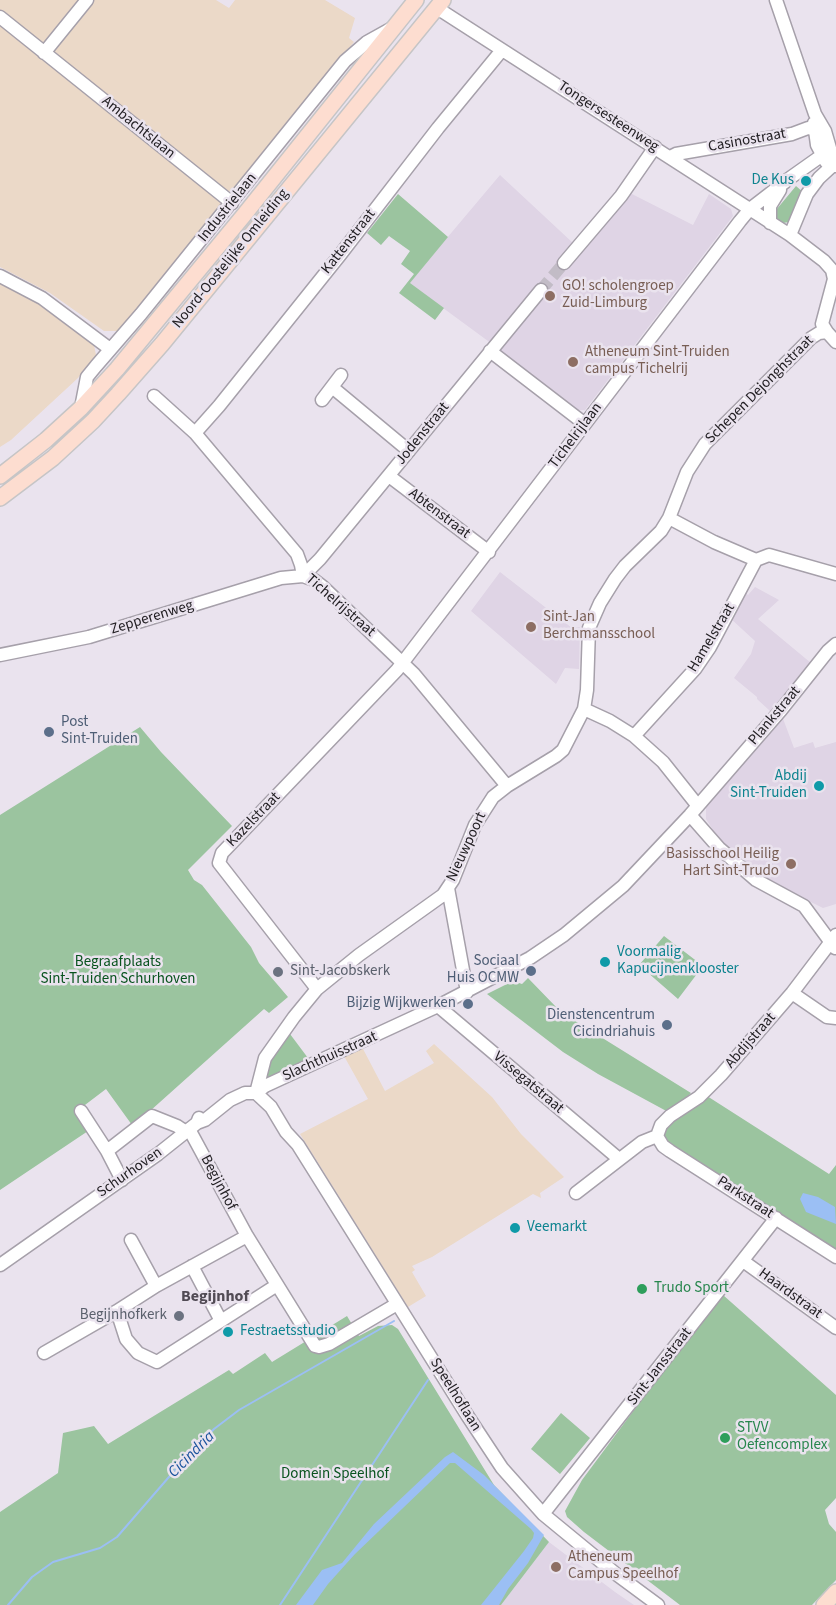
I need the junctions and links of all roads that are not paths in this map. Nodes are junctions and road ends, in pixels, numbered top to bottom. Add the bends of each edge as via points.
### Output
1 (87, 0) edge
2 (416, 0) edge
3 (776, 0) edge
4 (435, 3) edge
5 (0, 17) edge
6 (396, 26) junction
7 (502, 50) junction
8 (44, 53) junction
9 (818, 131) junction
10 (655, 147) junction
11 (670, 157) junction
12 (832, 159) edge
13 (802, 170) junction
14 (785, 182) junction
15 (232, 203) junction
16 (745, 206) junction
17 (770, 222) junction
18 (790, 235) junction
19 (564, 263) tunnel mouth
20 (835, 274) edge
21 (0, 276) edge
22 (541, 290) tunnel mouth
23 (831, 337) edge
24 (110, 349) junction
25 (489, 351) junction
26 (341, 375) dead end
27 (332, 387) junction
28 (154, 396) dead end
29 (322, 400) dead end
30 (81, 408) junction
31 (585, 424) junction
32 (195, 433) junction
33 (409, 451) junction
34 (0, 476) edge
35 (389, 476) junction
36 (0, 498) edge
37 (669, 518) junction
38 (489, 552) junction
39 (756, 560) junction
40 (836, 574) edge
41 (303, 576) junction
42 (836, 644) edge
43 (0, 655) edge
44 (402, 663) junction
45 (584, 709) junction
46 (634, 736) junction
47 (507, 786) junction
48 (694, 811) junction
49 (448, 888) junction
50 (835, 941) edge
51 (317, 989) junction
52 (467, 992) junction
53 (792, 993) junction
54 (438, 1006) junction
55 (836, 1018) edge
56 (259, 1088) junction
57 (81, 1111) dead end
58 (190, 1128) junction
59 (657, 1136) junction
60 (107, 1151) junction
61 (619, 1159) junction
62 (122, 1180) junction
63 (576, 1193) dead end
64 (776, 1218) junction
65 (247, 1236) junction
66 (131, 1240) dead end
67 (836, 1257) edge
68 (743, 1261) junction
69 (0, 1265) edge
70 (192, 1266) junction
71 (277, 1285) junction
72 (156, 1286) junction
73 (397, 1304) junction
74 (117, 1311) junction
75 (221, 1321) junction
76 (836, 1328) edge
77 (44, 1353) dead end
78 (543, 1514) junction
79 (836, 1592) edge
80 (658, 1605) edge
81 (824, 1605) edge

1 - 8 street
2 - 6 main road, Noord-Oostelijke Omleiding
3 - 9 street
4 - 7 street, Tongersesteenweg
4 - 36 main road, Noord-Oostelijke Omleiding via 162,344 93,421
5 - 8 street, Ambachtslaan
6 - 15 street, Industrielaan via 367,42 345,61
6 - 30 main road, Noord-Oostelijke Omleiding via 149,332
7 - 10 street, Tongersesteenweg
7 - 32 street, Kattenstraat
8 - 15 street, Ambachtslaan
9 - 11 street, Casinostraat
9 - 12 street
9 - 13 street
10 - 11 street, Tongersesteenweg
10 - 19 street via 621,196
11 - 16 street, Tongersesteenweg
12 - 13 street, Tichelrijlaan
12 - 18 street via 807,194
13 - 14 street, Tichelrijlaan
14 - 16 street, Tichelrijlaan
14 - 17 street via 770,206
15 - 24 street, Industrielaan
16 - 17 street, Tongersesteenweg
16 - 31 street, Tichelrijlaan
17 - 18 street, Tongersesteenweg
18 - 20 street, Tongersesteenweg
20 - 23 street via 822,320
21 - 24 street via 42,298
22 - 25 street, Jodenstraat
23 - 37 street, Schepen Dejonghstraat via 819,333 811,338 705,444 687,472
24 - 30 street, Industrielaan via 87,377
25 - 31 street
25 - 33 street, Jodenstraat
26 - 27 street
27 - 29 street
27 - 33 street
28 - 32 street, Tichelrijstraat
30 - 34 main road, Noord-Oostelijke Omleiding
31 - 38 street, Tichelrijlaan
32 - 41 street, Tichelrijstraat via 297,554
33 - 35 street, Jodenstraat
35 - 38 street, Abtenstraat
35 - 41 street, Jodenstraat
37 - 39 street
37 - 45 street, Schepen Dejonghstraat via 625,566 592,619
38 - 44 street, Tichelrijlaan
39 - 40 street via 769,555
39 - 46 street, Hamelstraat via 695,669
41 - 43 street, Zepperenweg via 281,578 89,637
41 - 44 street, Tichelrijstraat via 323,587
42 - 48 street, Plankstraat
44 - 47 street, Tichelrijstraat
44 - 51 street, Kazelstraat via 222,853 219,863
45 - 46 street
45 - 47 street, Nieuwpoort via 563,750
46 - 48 street via 663,762
47 - 49 street, Nieuwpoort via 483,810
48 - 50 street via 719,848 756,880 804,906
48 - 52 street, Plankstraat via 596,910 530,958
49 - 51 street
49 - 52 street, Nieuwpoort
50 - 53 street, Abdijstraat
51 - 56 street via 265,1058
52 - 54 street, Slachthuisstraat
53 - 55 street via 827,1017
53 - 59 street, Abdijstraat via 714,1082 661,1125
54 - 56 street, Slachthuisstraat
54 - 61 street, Vissegatstraat
56 - 58 street, Schurhoven via 243,1086 224,1096
56 - 73 street, Speelhoflaan
57 - 60 street
58 - 60 street via 152,1116
58 - 62 street, Schurhoven
58 - 65 street, Begijnhof
59 - 61 street
59 - 64 street, Parkstraat via 670,1151
60 - 62 street
61 - 63 street
62 - 69 street, Schurhoven
64 - 67 street, Parkstraat
64 - 68 street, Sint-Jansstraat
65 - 70 street
65 - 71 street, Begijnhof
66 - 72 street
68 - 76 street, Haardstraat
68 - 78 street, Sint-Jansstraat
70 - 72 street
70 - 75 street
71 - 73 street, Begijnhof via 309,1340 319,1347
71 - 75 street
72 - 74 street
73 - 78 street, Speelhoflaan via 502,1468
74 - 75 street via 129,1345 158,1362
74 - 77 street
78 - 80 street, Speelhoflaan
79 - 81 main road

